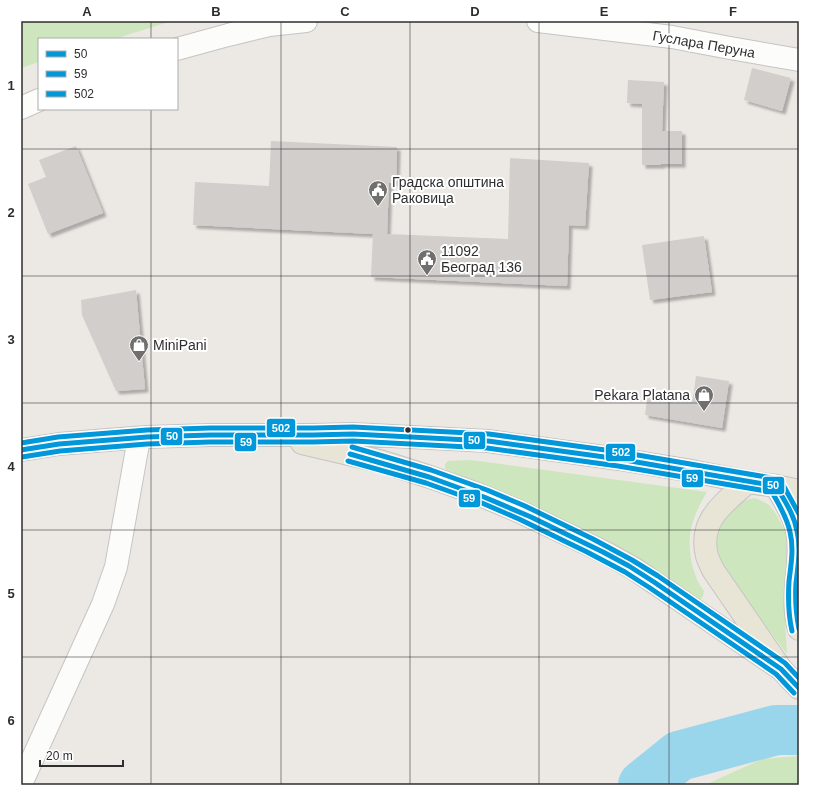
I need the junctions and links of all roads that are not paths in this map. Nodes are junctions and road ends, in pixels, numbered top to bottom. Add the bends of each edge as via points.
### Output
1 (306, 21) edge
2 (538, 21) edge
3 (178, 48) edge
4 (799, 60) edge
5 (38, 100) edge
6 (21, 108) edge
7 (263, 435) junction
8 (139, 438) junction
9 (21, 450) edge
10 (748, 482) junction
11 (776, 486) junction
12 (799, 491) edge
13 (799, 629) edge
14 (781, 669) junction
15 (799, 688) edge
16 (21, 784) edge

1 - 3 street via 268,26
2 - 4 street, Гуслара Перуна via 672,37
5 - 6 street
7 - 8 main road
7 - 10 main road via 353,434 488,441 619,459
7 - 14 main road via 383,462 475,493 516,510 633,568
8 - 9 main road via 59,444
8 - 16 street via 116,567 103,604
10 - 11 main road
10 - 14 main road via 709,522 705,544 707,557 713,570
11 - 12 main road
11 - 13 main road via 795,523 798,536 796,609
14 - 15 main road

